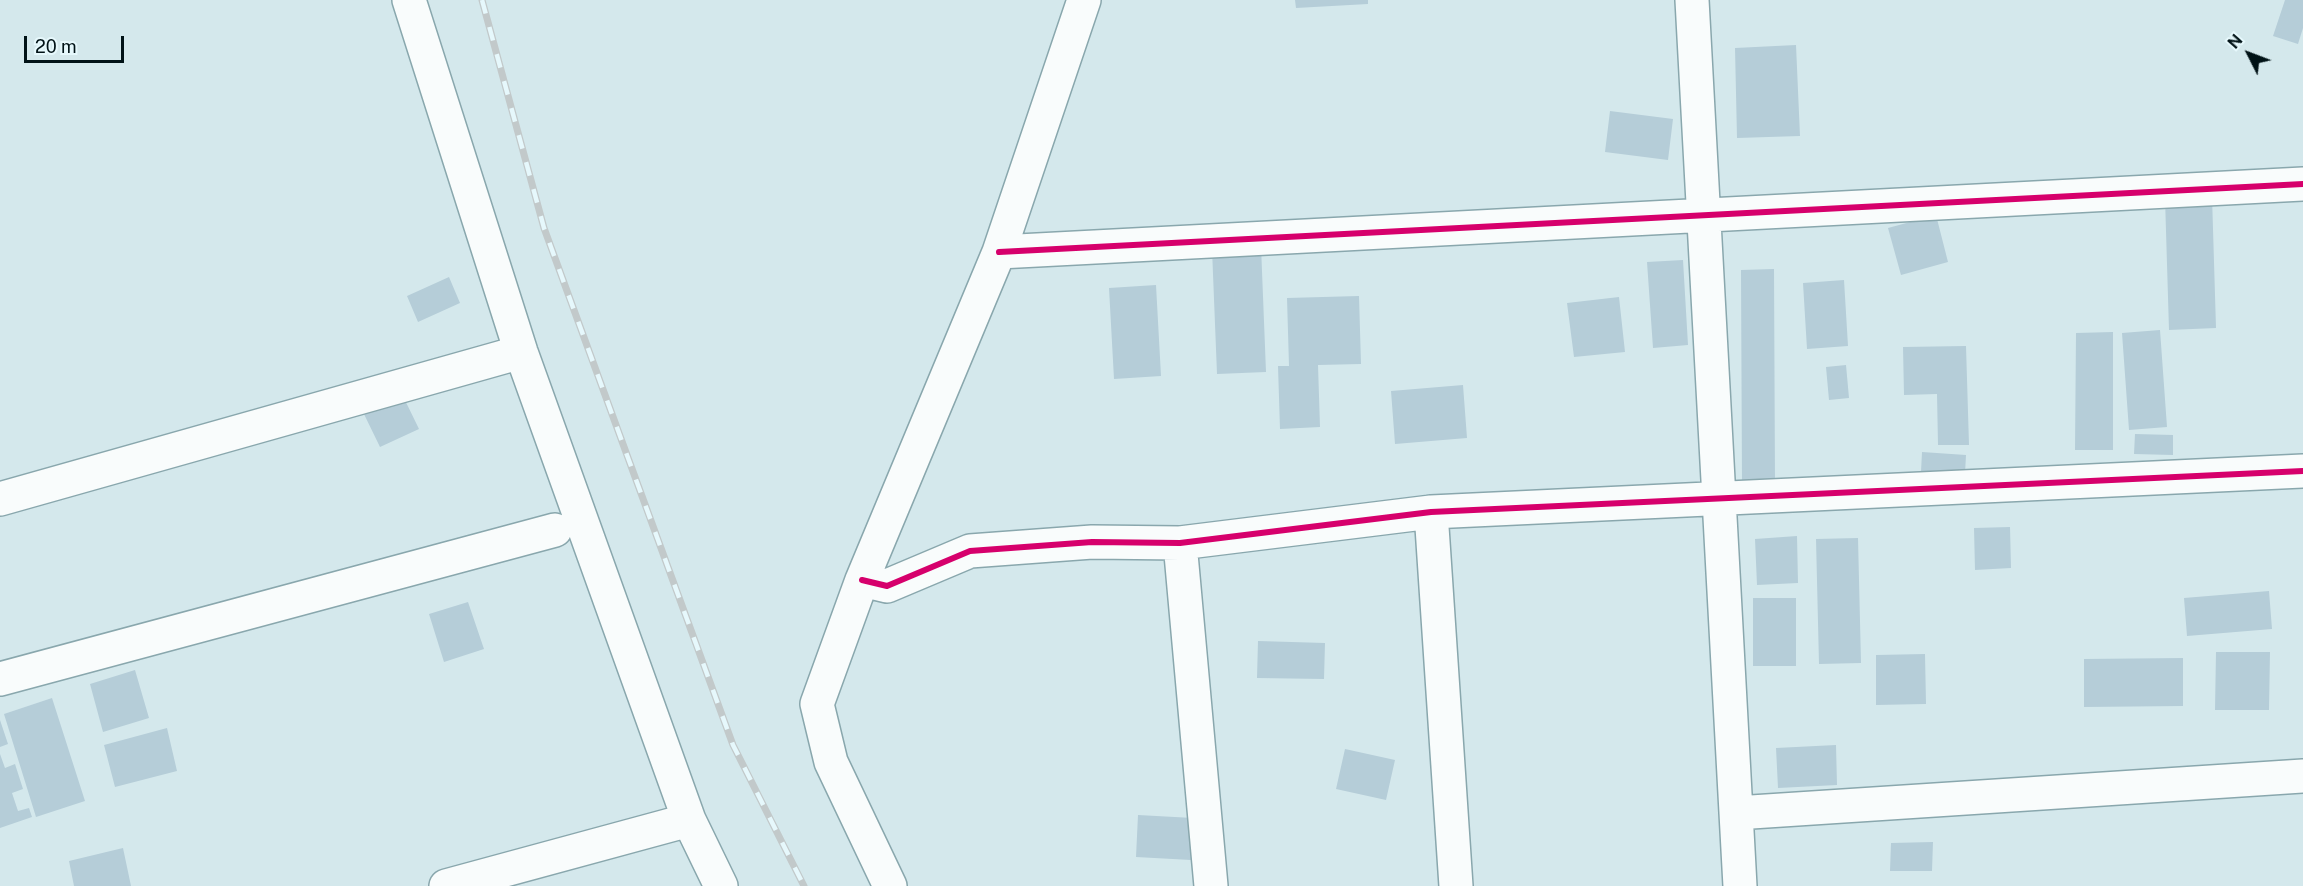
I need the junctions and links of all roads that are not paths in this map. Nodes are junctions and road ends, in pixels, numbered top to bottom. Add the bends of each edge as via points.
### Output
1 (409, 0) edge
2 (1084, 0) edge
3 (1692, 0) edge
4 (2303, 184) edge
5 (1703, 215) junction
6 (999, 252) junction
7 (521, 352) junction
8 (2303, 471) edge
9 (0, 499) edge
10 (1719, 499) junction
11 (1431, 512) junction
12 (555, 531) dead end
13 (1180, 543) junction
14 (862, 580) junction
15 (0, 678) edge
16 (2303, 776) edge
17 (1736, 813) junction
18 (689, 820) junction
19 (446, 886) edge
20 (721, 886) edge
21 (890, 886) edge
22 (1211, 886) edge
23 (1456, 886) edge
24 (1740, 886) edge

1 - 7 street
2 - 6 street
3 - 5 street
4 - 5 street
5 - 6 street
5 - 10 street
6 - 14 street
7 - 9 street
7 - 18 street
8 - 10 street
10 - 11 street
10 - 17 street
11 - 13 street
11 - 23 street
12 - 15 street
13 - 14 street via 1092,542 970,551 887,586
13 - 22 street
14 - 21 street via 817,704 831,762
16 - 17 street
17 - 24 street
18 - 19 street
18 - 20 street

